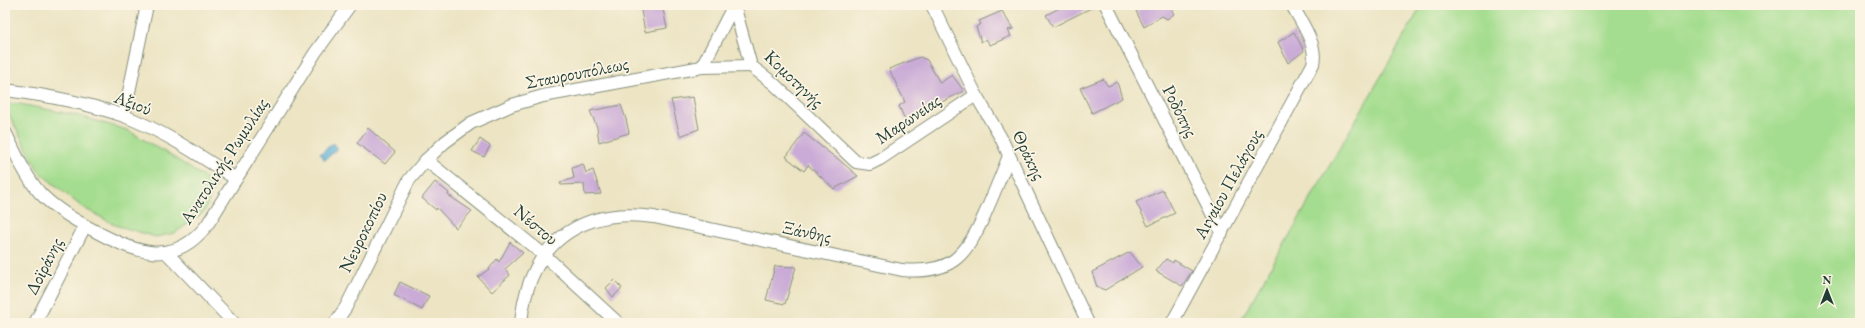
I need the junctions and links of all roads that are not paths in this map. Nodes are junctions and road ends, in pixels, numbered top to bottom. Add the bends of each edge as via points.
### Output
1 (147, 5) edge
2 (350, 5) edge
3 (734, 5) edge
4 (932, 5) edge
5 (1106, 5) edge
6 (1292, 5) edge
7 (751, 66) junction
8 (702, 67) junction
9 (5, 90) edge
10 (976, 95) junction
11 (124, 116) junction
12 (5, 132) edge
13 (1009, 156) junction
14 (426, 160) junction
15 (856, 162) joint
16 (236, 179) junction
17 (85, 226) junction
18 (1222, 233) junction
19 (166, 252) junction
20 (544, 255) junction
21 (36, 323) edge
22 (234, 323) edge
23 (335, 323) edge
24 (520, 323) edge
25 (618, 323) edge
26 (1088, 323) edge
27 (1172, 323) edge

1 - 11 street
2 - 16 street, Ανατολικής Ρωμυλίας via 315,53
3 - 7 street, Κομοτηνής
3 - 8 street, Κομοτηνής
4 - 10 street, Θράκης
5 - 18 street, Ροδόπης
6 - 18 street, Αιγαίου Πελάγους via 1312,47 1314,60
7 - 8 street, Σταυρουπόλεως
7 - 15 street, Κομοτηνής
8 - 14 street, Σταυρουπόλεως via 575,90 512,105 467,125
9 - 11 street, Αξιού via 68,101
10 - 13 street, Θράκης
10 - 15 street, Μαρωνείας via 880,159 870,164
11 - 16 street, Αξιού via 176,141
12 - 17 street, Ανατολικής Ρωμυλίας via 40,192 59,209
13 - 20 street, Ξάνθης via 970,244 954,260 935,268 913,271 891,268 632,214 602,218 577,228 562,237
13 - 26 street, Θράκης
14 - 20 street, Νέστου
14 - 23 street, Νευροκοπίου via 404,190 346,307
16 - 19 street, Ανατολικής Ρωμυλίας via 201,233 186,244
17 - 19 street, Ανατολικής Ρωμυλίας via 129,248 150,253
17 - 21 street, Δοϊράνης
18 - 27 street, Αιγαίου Πελάγους
19 - 22 street
20 - 24 street, Ξάνθης via 534,270 526,290
20 - 25 street, Νέστου

